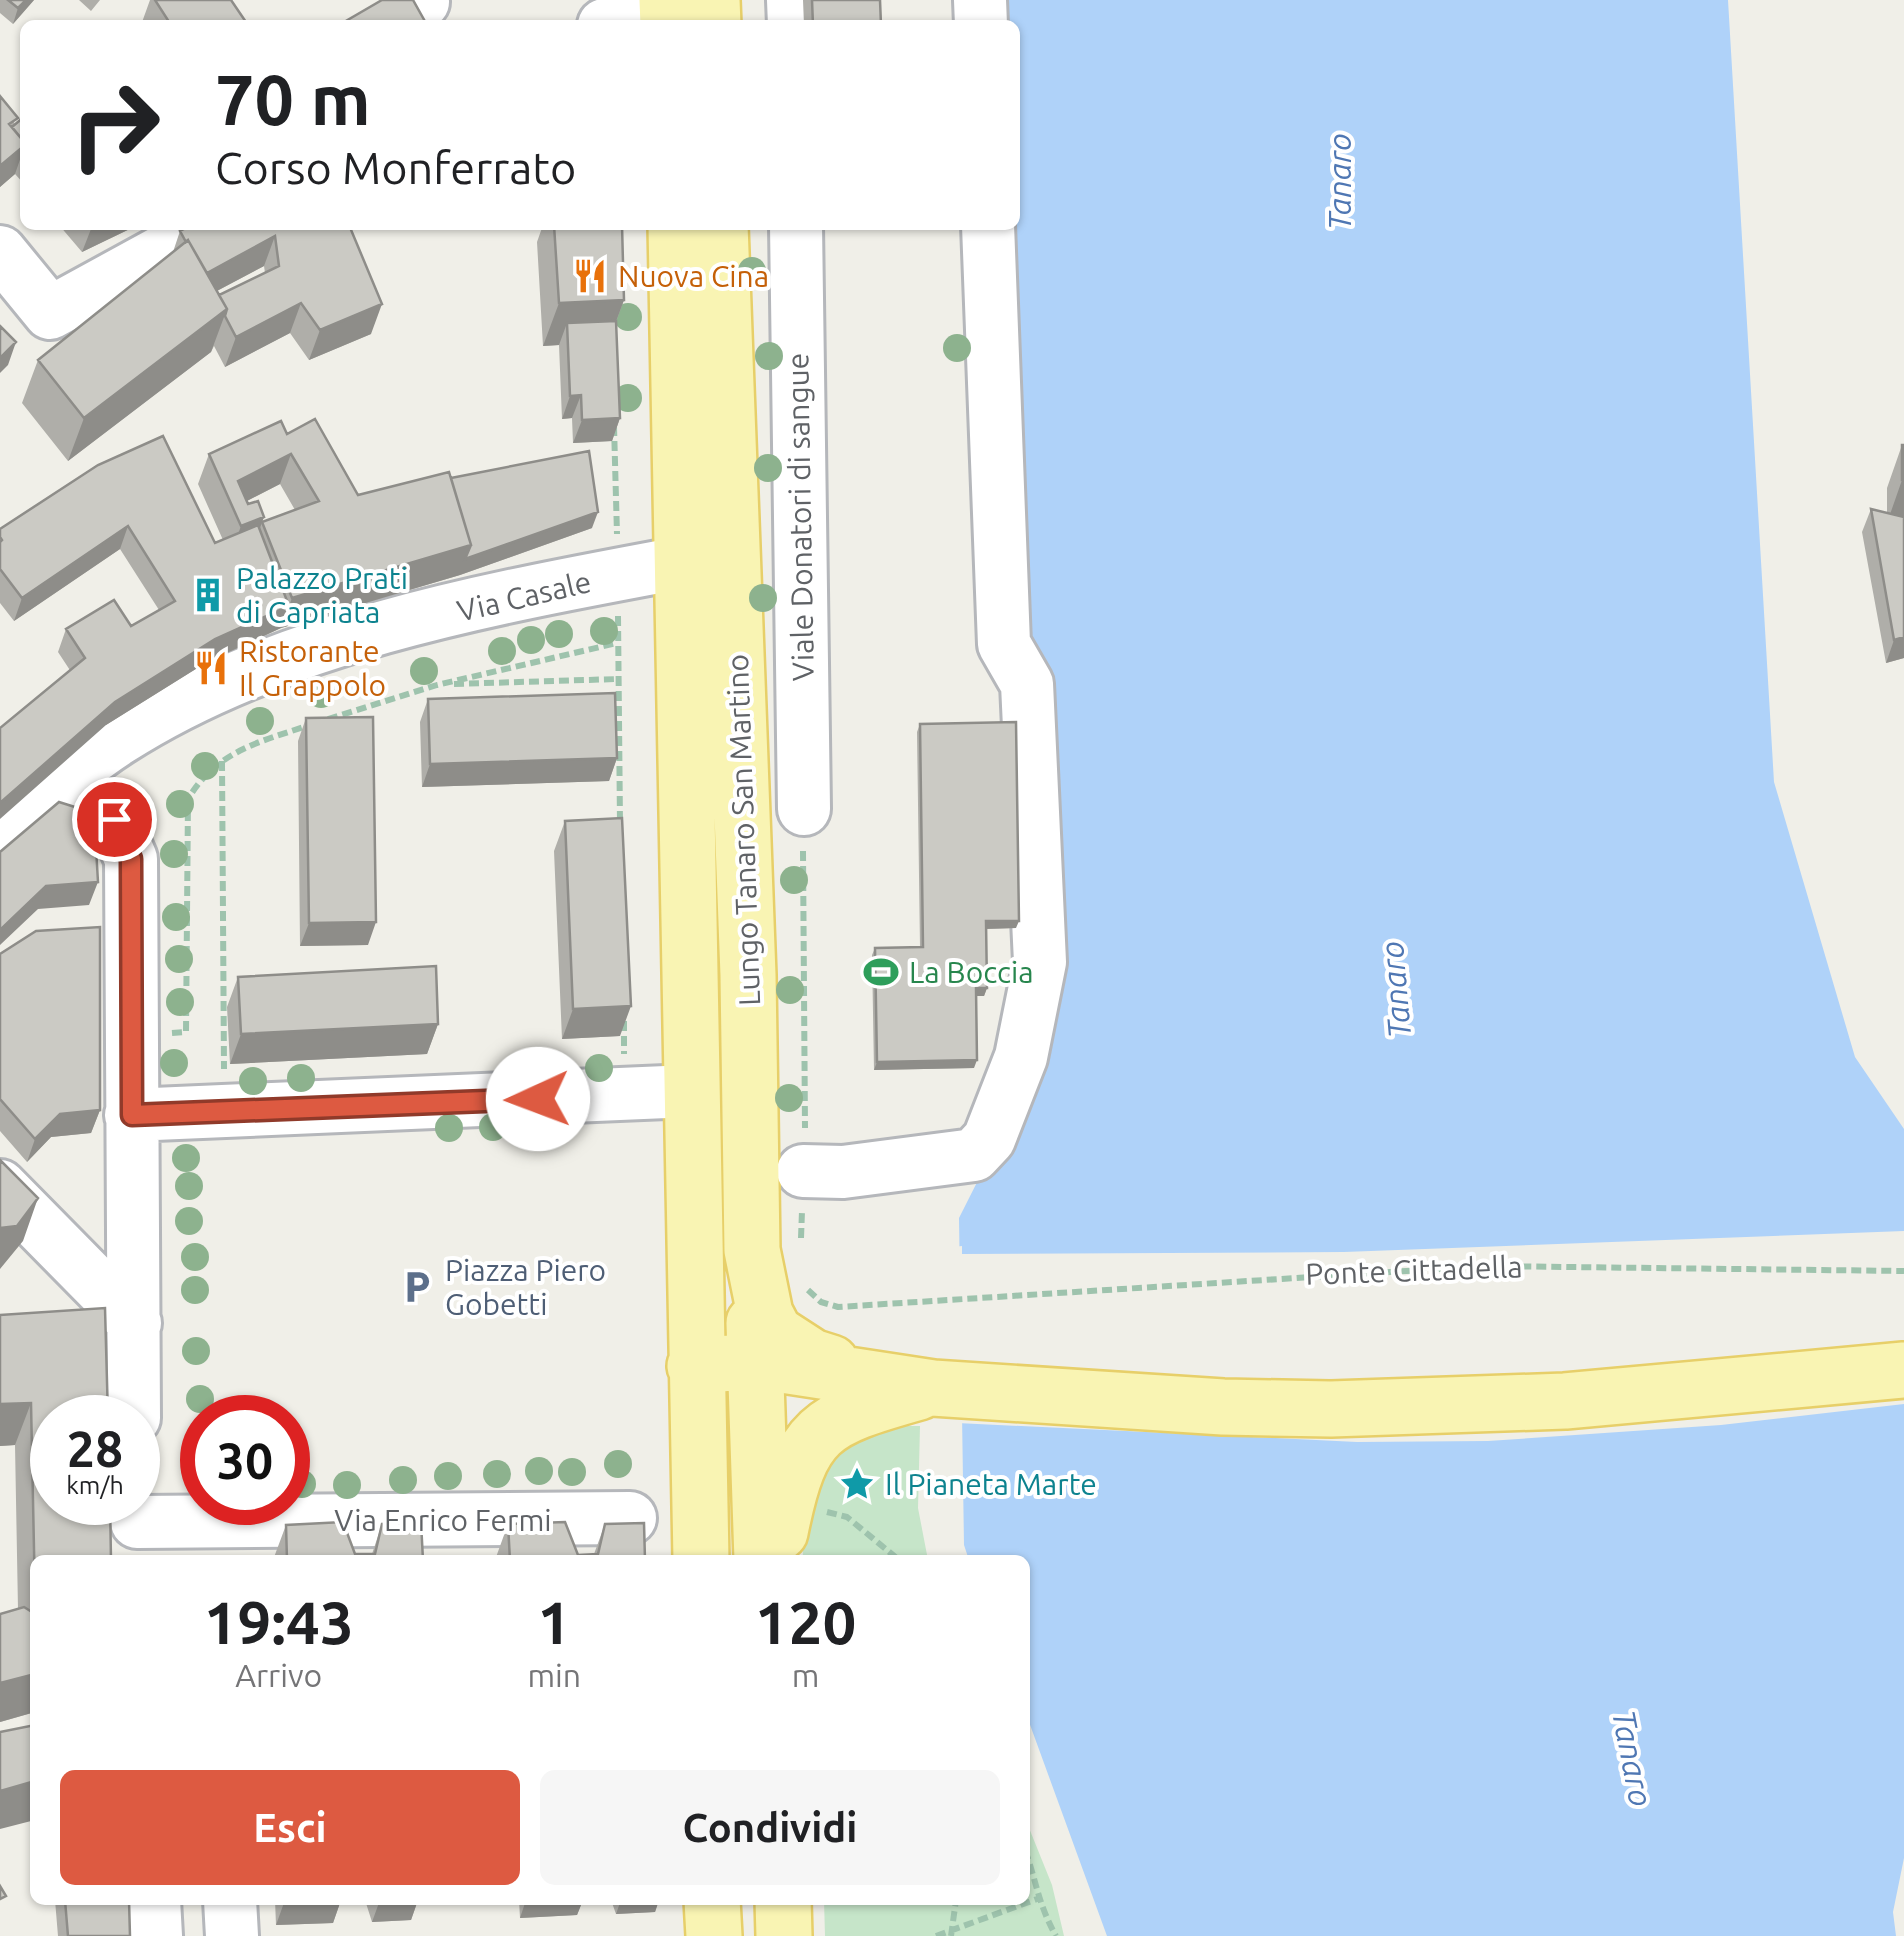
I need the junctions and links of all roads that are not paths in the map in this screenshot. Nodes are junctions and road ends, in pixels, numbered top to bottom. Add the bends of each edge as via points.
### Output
1 (686, 12) edge
2 (636, 20) edge
3 (202, 230) edge
4 (676, 230) edge
5 (720, 230) edge
6 (796, 230) edge
7 (988, 230) edge
8 (0, 252) edge
9 (684, 562) junction
10 (51, 791) junction
11 (804, 809) road end
12 (0, 834) edge
13 (690, 1090) junction
14 (132, 1115) junction
15 (803, 1171) road end
16 (0, 1186) edge
17 (776, 1250) junction
18 (135, 1323) junction
19 (72, 1325) edge
20 (1904, 1370) edge
21 (757, 1376) junction
22 (696, 1382) junction
23 (892, 1389) junction
24 (134, 1395) edge
25 (630, 1518) dead end
26 (137, 1528) edge
27 (217, 1541) edge
28 (701, 1555) edge
29 (762, 1555) edge
30 (777, 1555) edge
31 (154, 1905) edge
32 (230, 1905) edge
33 (712, 1905) edge
34 (783, 1905) edge
35 (156, 1936) edge
36 (232, 1936) edge
37 (714, 1936) edge
38 (784, 1936) edge

1 - 2 street
3 - 8 street via 50,313
4 - 9 main road, Lungo Tanaro San Martino
5 - 17 main road, Lungo Tanaro San Martino via 748,975
6 - 11 street, Viale Donatori di sangue
7 - 15 street via 1004,644 1027,684 1040,962 1021,1058 988,1139 974,1155
9 - 10 street, Via Casale via 503,599 284,660 120,738
9 - 13 main road, Lungo Tanaro San Martino
10 - 12 street, Via Casale
10 - 14 street via 80,792 114,819 131,859
13 - 14 street
13 - 22 main road, Lungo Tanaro San Martino
14 - 18 street
16 - 18 street
17 - 21 main road
17 - 23 main road, Lungo Tanaro San Martino via 760,1299 775,1333 812,1358
18 - 19 street
18 - 24 street
20 - 23 main road via 1416,1408 1223,1408
21 - 22 main road
21 - 23 main road
21 - 29 main road
22 - 28 main road, Lungo Tanaro San Martino
23 - 30 main road via 842,1415 800,1457
25 - 27 street, Via Enrico Fermi
26 - 27 street, Via Enrico Fermi
31 - 35 street
32 - 36 street
33 - 37 main road
34 - 38 main road

